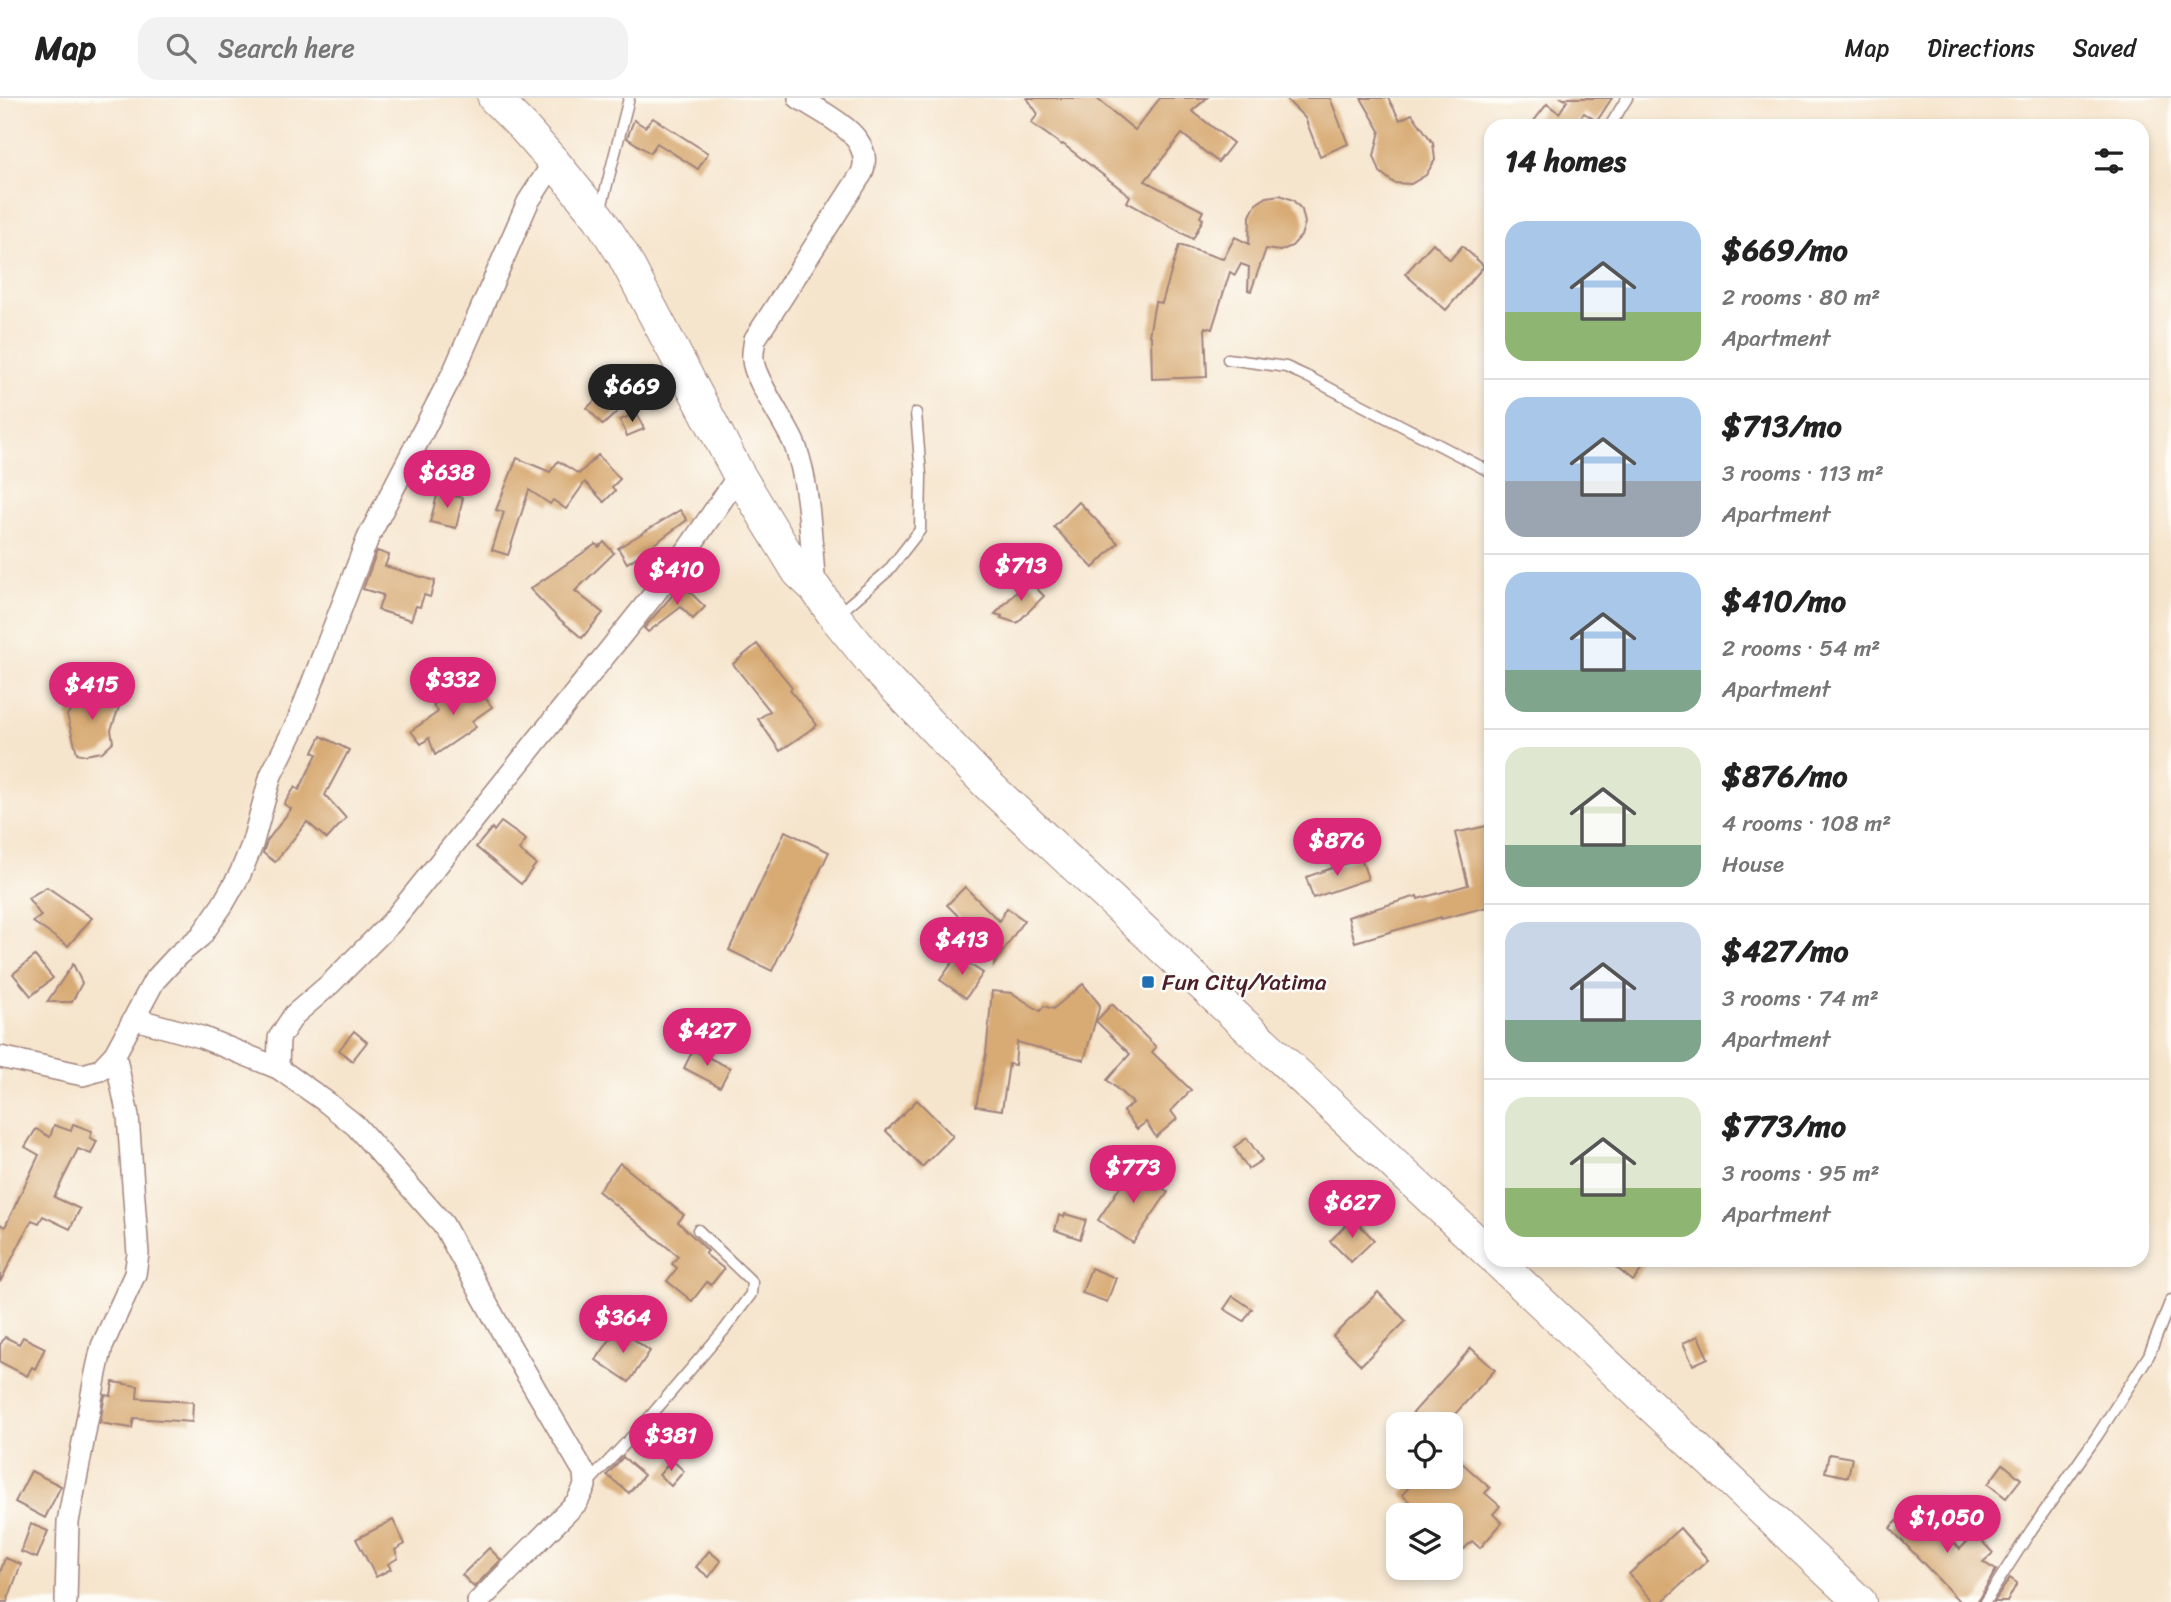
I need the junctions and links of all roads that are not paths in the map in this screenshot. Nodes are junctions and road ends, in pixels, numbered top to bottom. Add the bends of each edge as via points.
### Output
1 (494, 98) edge
2 (629, 98) edge
3 (799, 98) edge
4 (1627, 98) edge
5 (1614, 119) edge
6 (554, 162) junction
7 (598, 218) junction
8 (1228, 359) dead end
9 (916, 413) dead end
10 (1484, 468) edge
11 (739, 475) junction
12 (815, 588) junction
13 (835, 617) junction
14 (135, 1018) junction
15 (115, 1054) junction
16 (0, 1057) edge
17 (278, 1068) junction
18 (698, 1230) dead end
19 (1484, 1248) edge
20 (1505, 1267) edge
21 (2171, 1300) edge
22 (585, 1486) junction
23 (66, 1602) edge
24 (478, 1602) edge
25 (1860, 1602) edge
26 (1985, 1602) edge

1 - 6 main road
2 - 7 lane
3 - 12 street via 858,141 865,159 862,173 755,339 753,350 755,368 794,444 802,471
4 - 5 lane
6 - 7 main road
6 - 14 street via 528,202 454,371 368,538 297,723 271,775 240,874 201,936 154,981
7 - 11 main road via 623,255
8 - 10 lane via 1296,371
9 - 13 lane via 920,530 888,571
11 - 12 main road via 799,572
11 - 17 street via 675,568 391,923 294,1015 279,1038
12 - 13 main road
13 - 19 main road via 880,672 986,783
14 - 15 street
14 - 17 street via 201,1037
15 - 16 street via 100,1070 83,1074
15 - 23 street via 128,1116 138,1254 135,1274 102,1346 96,1373 68,1522
17 - 22 street via 356,1126 443,1224 584,1472
18 - 22 lane via 752,1282 751,1294 660,1405
20 - 25 main road
21 - 26 lane via 2149,1355
22 - 24 street via 577,1502

